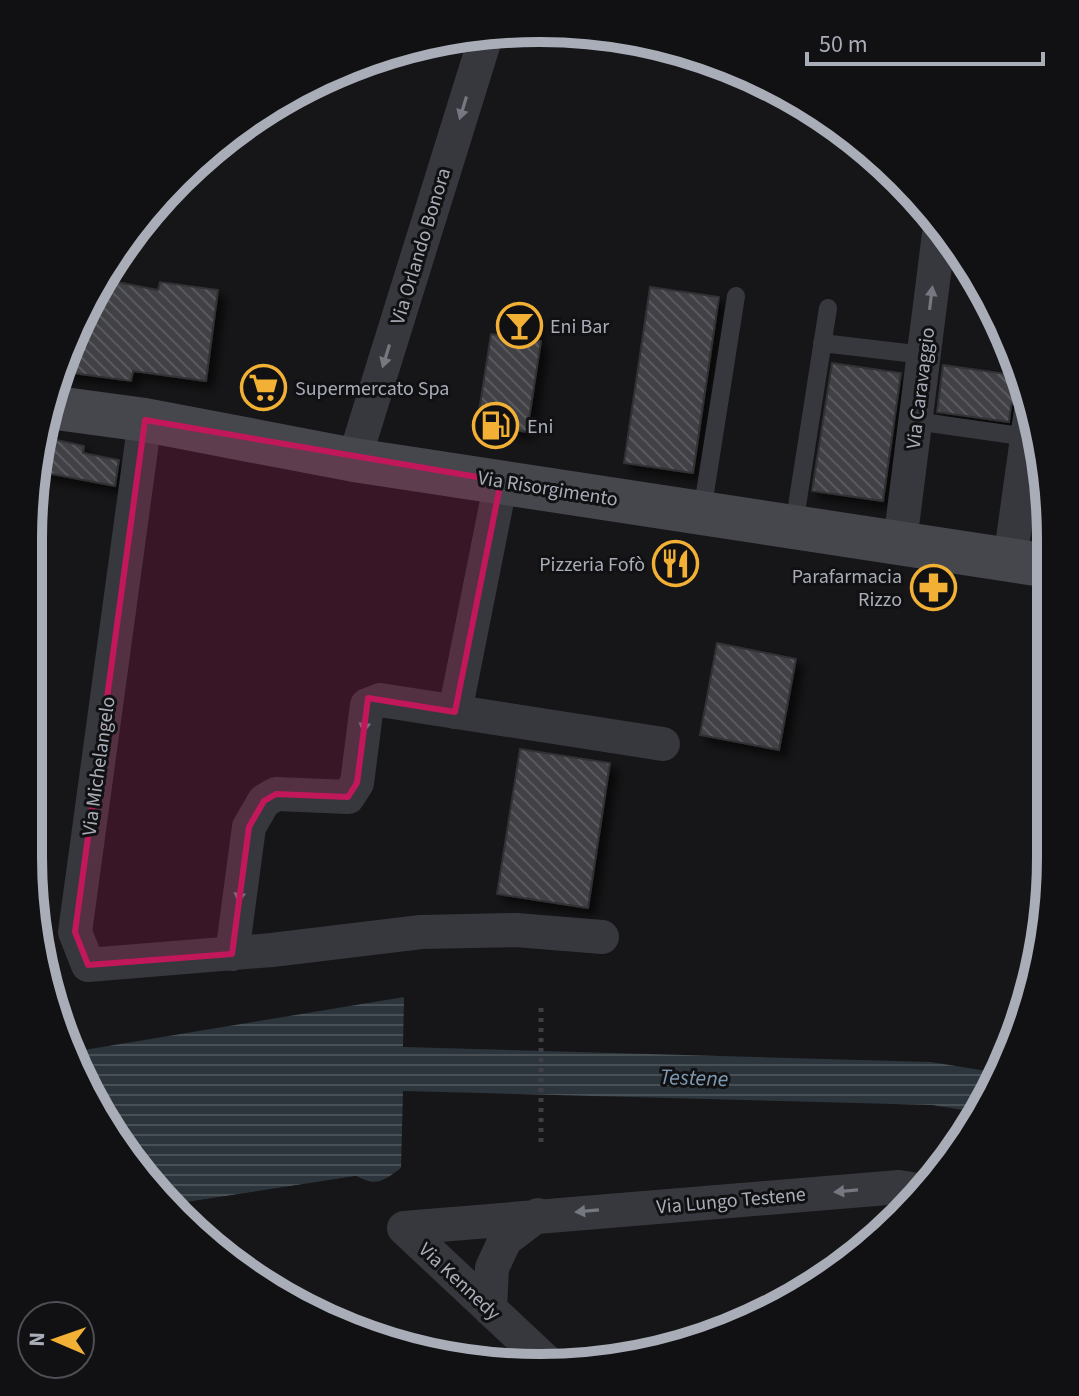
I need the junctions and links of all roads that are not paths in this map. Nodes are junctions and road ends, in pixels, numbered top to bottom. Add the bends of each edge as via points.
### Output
1 (491, 45) edge
2 (938, 242) edge
3 (736, 296) dead end
4 (828, 308) dead end
5 (822, 343) junction
6 (924, 355) junction
7 (60, 408) edge
8 (145, 420) junction
9 (915, 421) junction
10 (1023, 424) edge
11 (1029, 453) edge
12 (354, 460) junction
13 (501, 481) junction
14 (702, 512) junction
15 (794, 525) junction
16 (900, 542) junction
17 (1029, 563) edge
18 (455, 712) junction
19 (663, 744) dead end
20 (602, 937) dead end
21 (232, 954) junction
22 (910, 1189) edge
23 (538, 1215) junction
24 (404, 1228) joint
25 (490, 1309) junction
26 (538, 1354) edge

1 -> 12 street, Via Orlando Bonora
6 -> 2 street, Via Caravaggio
3 - 14 lane
4 - 5 lane
5 - 6 lane
5 - 15 lane
6 - 9 street, Via Caravaggio
7 - 8 main road, Via Risorgimento
8 - 12 main road, Via Risorgimento
8 - 21 street, Via Michelangelo via 75,932 88,965
9 - 10 lane
9 - 16 street, Via Caravaggio
11 - 17 street
12 - 13 main road, Via Risorgimento
13 - 14 main road, Via Risorgimento
13 - 18 street
14 - 15 main road, Via Risorgimento
15 - 16 main road, Via Risorgimento
16 - 17 main road, Via Risorgimento
18 - 19 street
18 -> 21 street via 380,700 367,705 357,783 348,797 276,794 264,801 249,827
20 - 21 street, Via Michelangelo via 516,930 421,932
22 -> 23 street, Via Lungo Testene
23 - 24 street, Via Lungo Testene
23 - 25 street via 505,1240 492,1268
24 - 25 street, Via Kennedy
25 - 26 street, Via Kennedy

